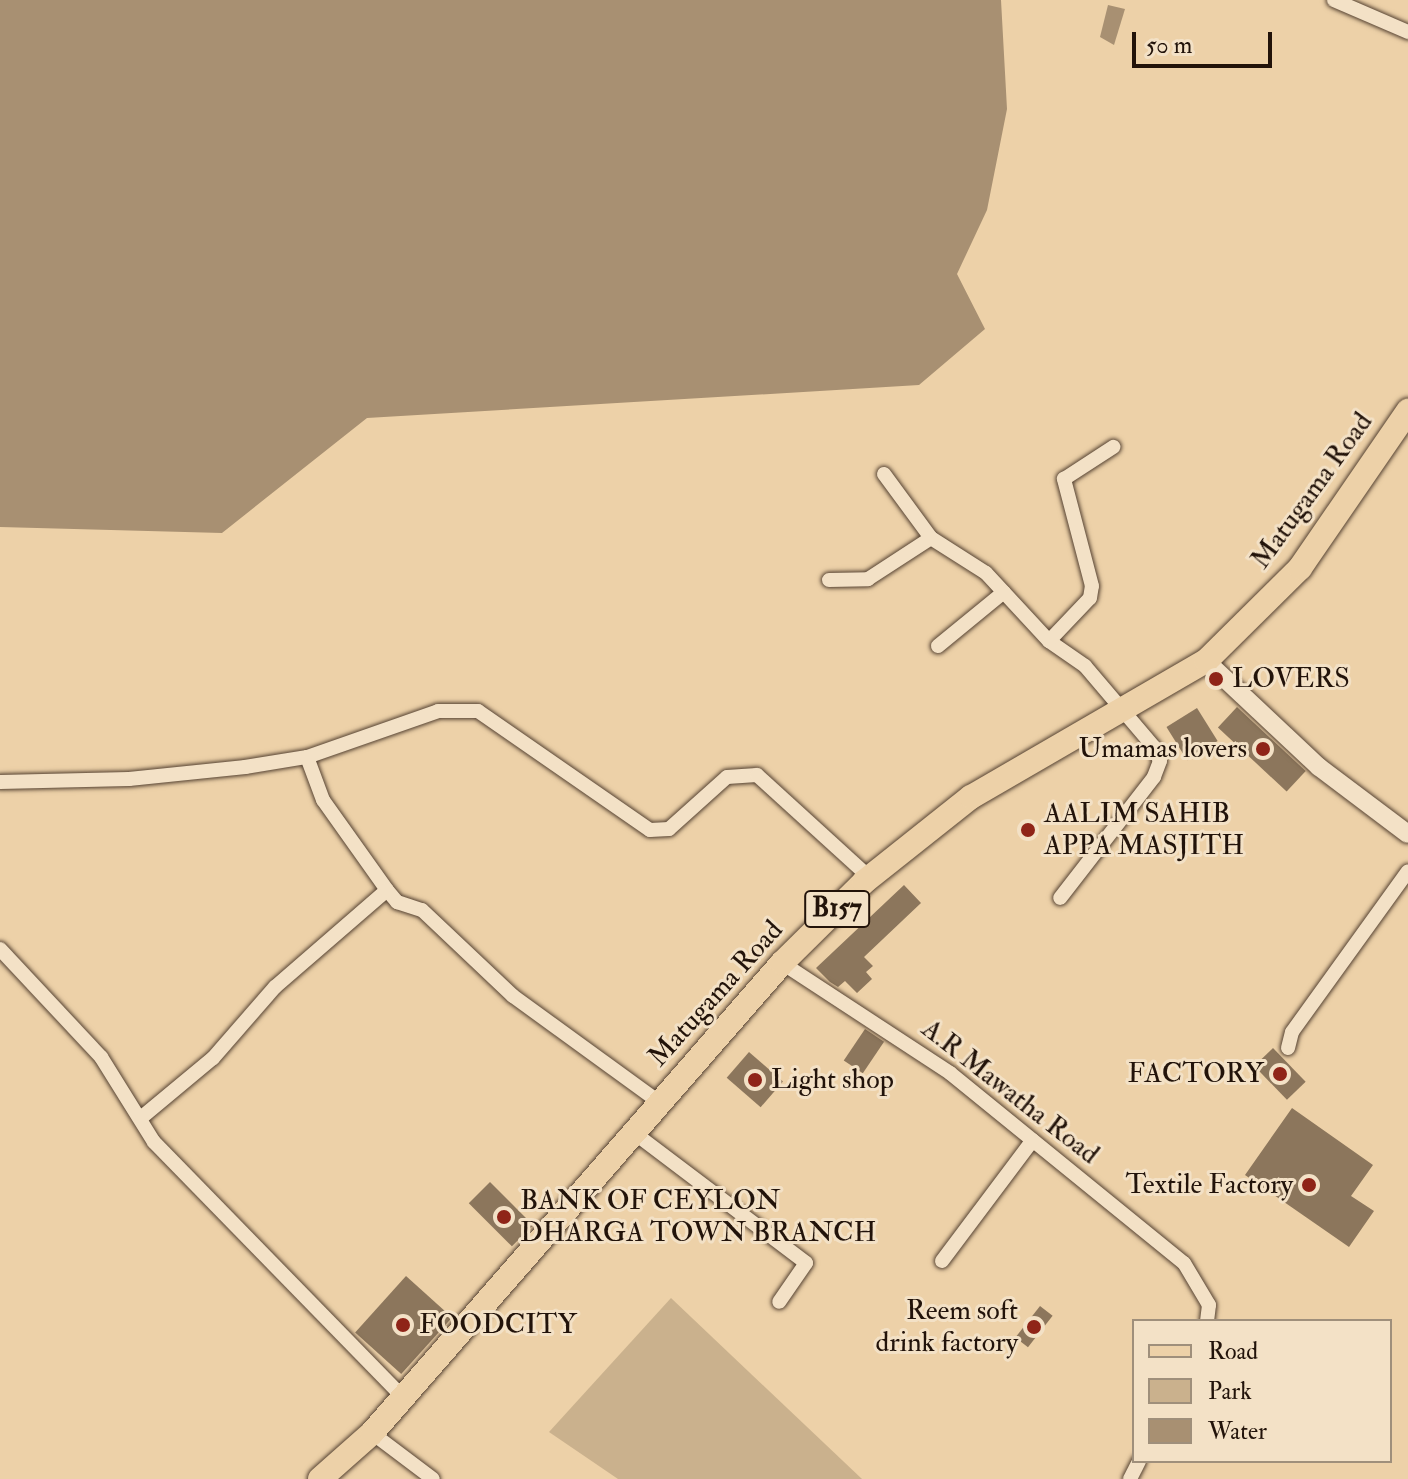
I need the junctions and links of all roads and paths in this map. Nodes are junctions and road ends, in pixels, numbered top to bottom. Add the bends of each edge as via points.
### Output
1 (1334, 0) edge
2 (1408, 32) edge
3 (1406, 418) edge
4 (1113, 447) dead end
5 (884, 474) dead end
6 (931, 538) junction
7 (829, 580) dead end
8 (1004, 592) junction
9 (1049, 641) junction
10 (938, 646) dead end
11 (1206, 661) junction
12 (1124, 709) junction
13 (307, 757) junction
14 (0, 782) edge
15 (1408, 834) edge
16 (1408, 871) edge
17 (869, 877) junction
18 (387, 890) junction
19 (1060, 898) dead end
20 (2, 954) edge
21 (782, 963) junction
22 (1288, 1048) dead end
23 (659, 1102) junction
24 (142, 1117) junction
25 (633, 1132) junction
26 (1033, 1140) junction
27 (942, 1261) dead end
28 (779, 1302) dead end
29 (1207, 1319) edge
30 (403, 1397) junction
31 (372, 1433) junction
32 (320, 1479) edge
33 (433, 1479) edge

1 - 2 street
3 - 11 main road, Matugama Road / B157 via 1300,568
4 - 9 street via 1064,479 1092,586 1090,598
5 - 6 street
6 - 7 street via 868,579
6 - 8 street via 986,573
8 - 9 street
8 - 10 street
9 - 12 street via 1085,666
11 - 12 main road, Matugama Road / B157
11 - 15 street via 1319,767
12 - 17 main road, Matugama Road / B157 via 971,797
12 - 19 street via 1160,761 1154,777
13 - 14 street via 129,779
13 - 17 street via 438,711 478,711 650,830 669,829 727,777 757,775
13 - 18 street via 323,800
16 - 22 street via 1292,1032
17 - 21 main road, Matugama Road / B157
18 - 23 street via 397,902 422,910 513,996
18 - 24 street via 275,987 213,1058
20 - 24 street via 101,1057
21 - 23 main road, Matugama Road / B157
21 - 26 street, A.R Mawatha Road via 950,1073
23 - 25 main road, Matugama Road / B157
24 - 30 street via 154,1142
25 - 28 street via 806,1263
25 - 30 main road, Matugama Road / B157
26 - 27 street
26 - 29 street, A.R Mawatha Road via 1184,1263 1209,1305
30 - 31 main road, Matugama Road / B157
31 - 32 main road, Matugama Road / B157
31 - 33 street

